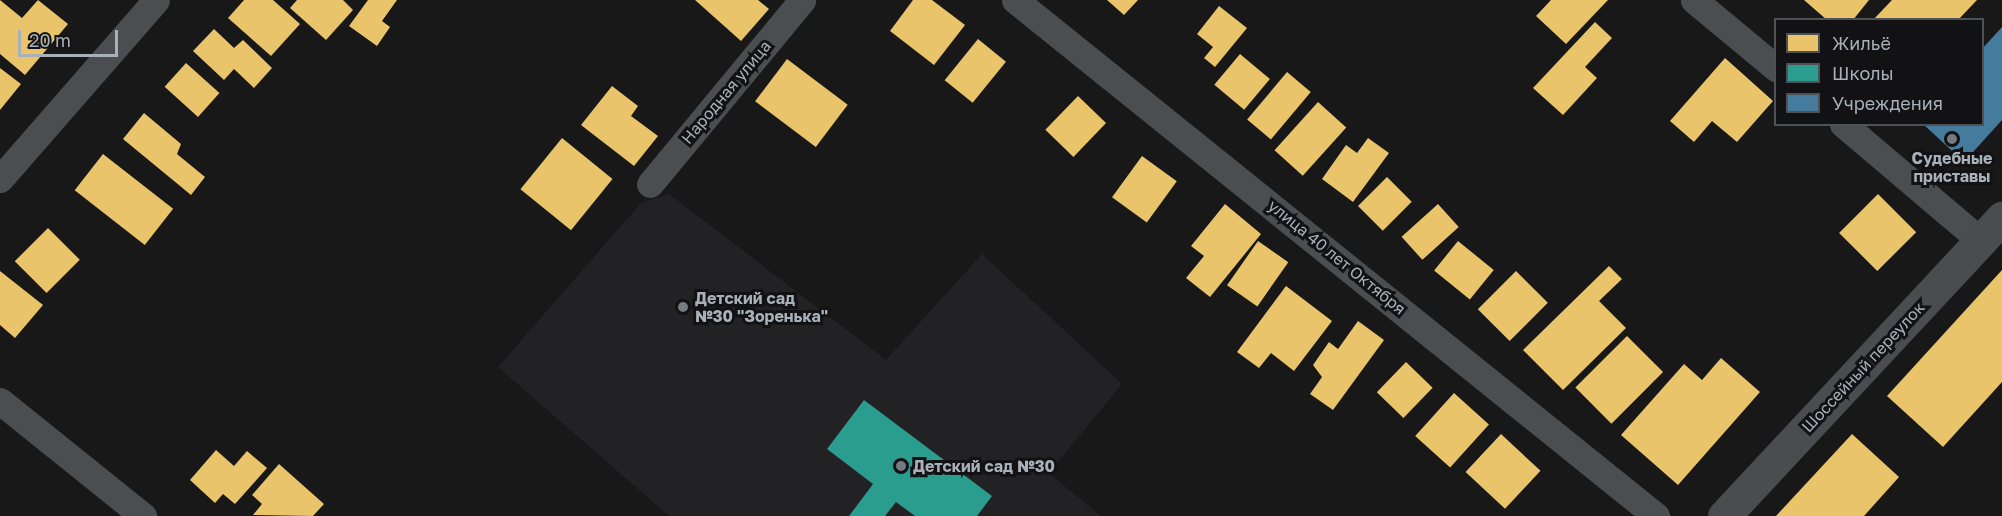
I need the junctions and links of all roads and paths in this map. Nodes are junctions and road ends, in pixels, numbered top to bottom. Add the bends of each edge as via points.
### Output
1 (156, 0) edge
2 (802, 0) edge
3 (1015, 0) edge
4 (1694, 0) edge
5 (1774, 66) edge
6 (1845, 126) edge
7 (0, 179) edge
8 (650, 184) dead end
9 (1991, 229) edge
10 (0, 401) edge
11 (143, 516) edge
12 (1656, 516) edge
13 (1724, 516) edge

1 - 7 street
2 - 8 street, Народная улица
3 - 12 street, улица 40 лет Октября
4 - 5 street
6 - 9 street
9 - 13 main road, Шоссейный переулок
10 - 11 street

